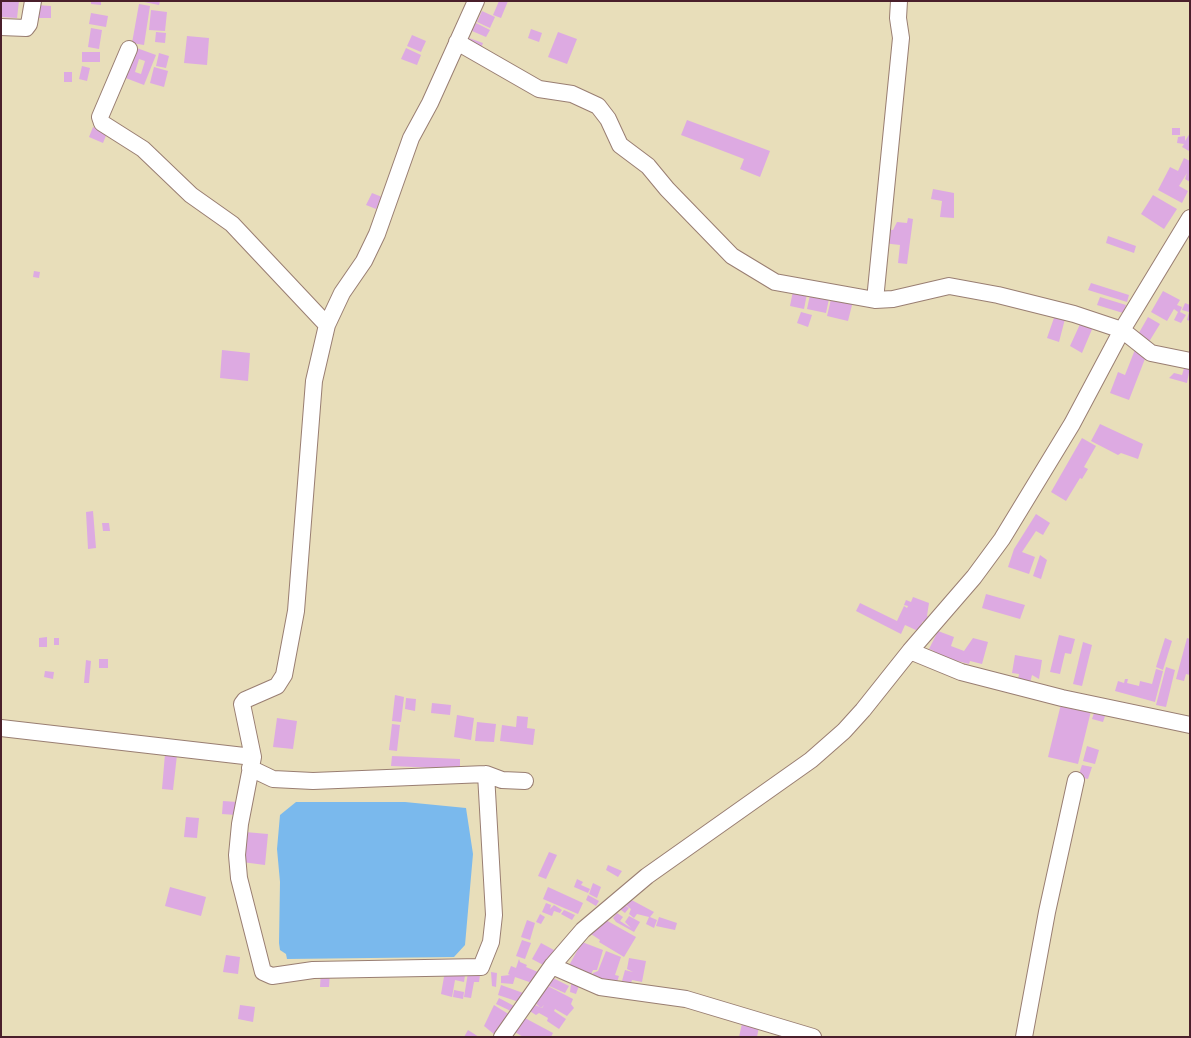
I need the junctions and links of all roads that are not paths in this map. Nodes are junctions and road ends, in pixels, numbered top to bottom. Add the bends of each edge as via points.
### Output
1 (33, 1) edge
2 (476, 1) edge
3 (899, 1) edge
4 (1, 27) edge
5 (457, 42) junction
6 (128, 48) dead end
7 (1190, 218) edge
8 (875, 300) junction
9 (327, 325) junction
10 (1122, 330) junction
11 (1190, 361) edge
12 (910, 651) junction
13 (1190, 725) edge
14 (1, 728) edge
15 (251, 763) junction
16 (486, 774) junction
17 (1076, 780) dead end
18 (525, 781) dead end
19 (552, 966) junction
20 (502, 1037) edge
21 (813, 1037) edge
22 (1024, 1037) edge

1 - 4 street via 26,28
2 - 5 street
3 - 8 street via 901,38
5 - 8 street via 539,89 572,94 598,106 620,145 648,166 732,256 762,275 775,282
5 - 9 street via 411,138 377,234
6 - 9 street via 100,117 102,123 143,149 191,195 232,224
7 - 10 street
8 - 10 street via 949,286 1074,314
9 - 15 street via 314,381 296,611 284,675 277,686 242,704
10 - 11 street via 1152,352
10 - 12 street via 1072,424 1002,539
12 - 13 street via 961,672 1062,698
12 - 19 street via 835,740 647,876 583,930
14 - 15 street
15 - 16 street via 273,778 313,781
15 - 16 street via 240,824 239,878 263,972 272,976 313,970 481,967 491,942 494,915
16 - 18 street via 502,780
17 - 22 street
19 - 20 street
19 - 21 street via 600,987 686,999

